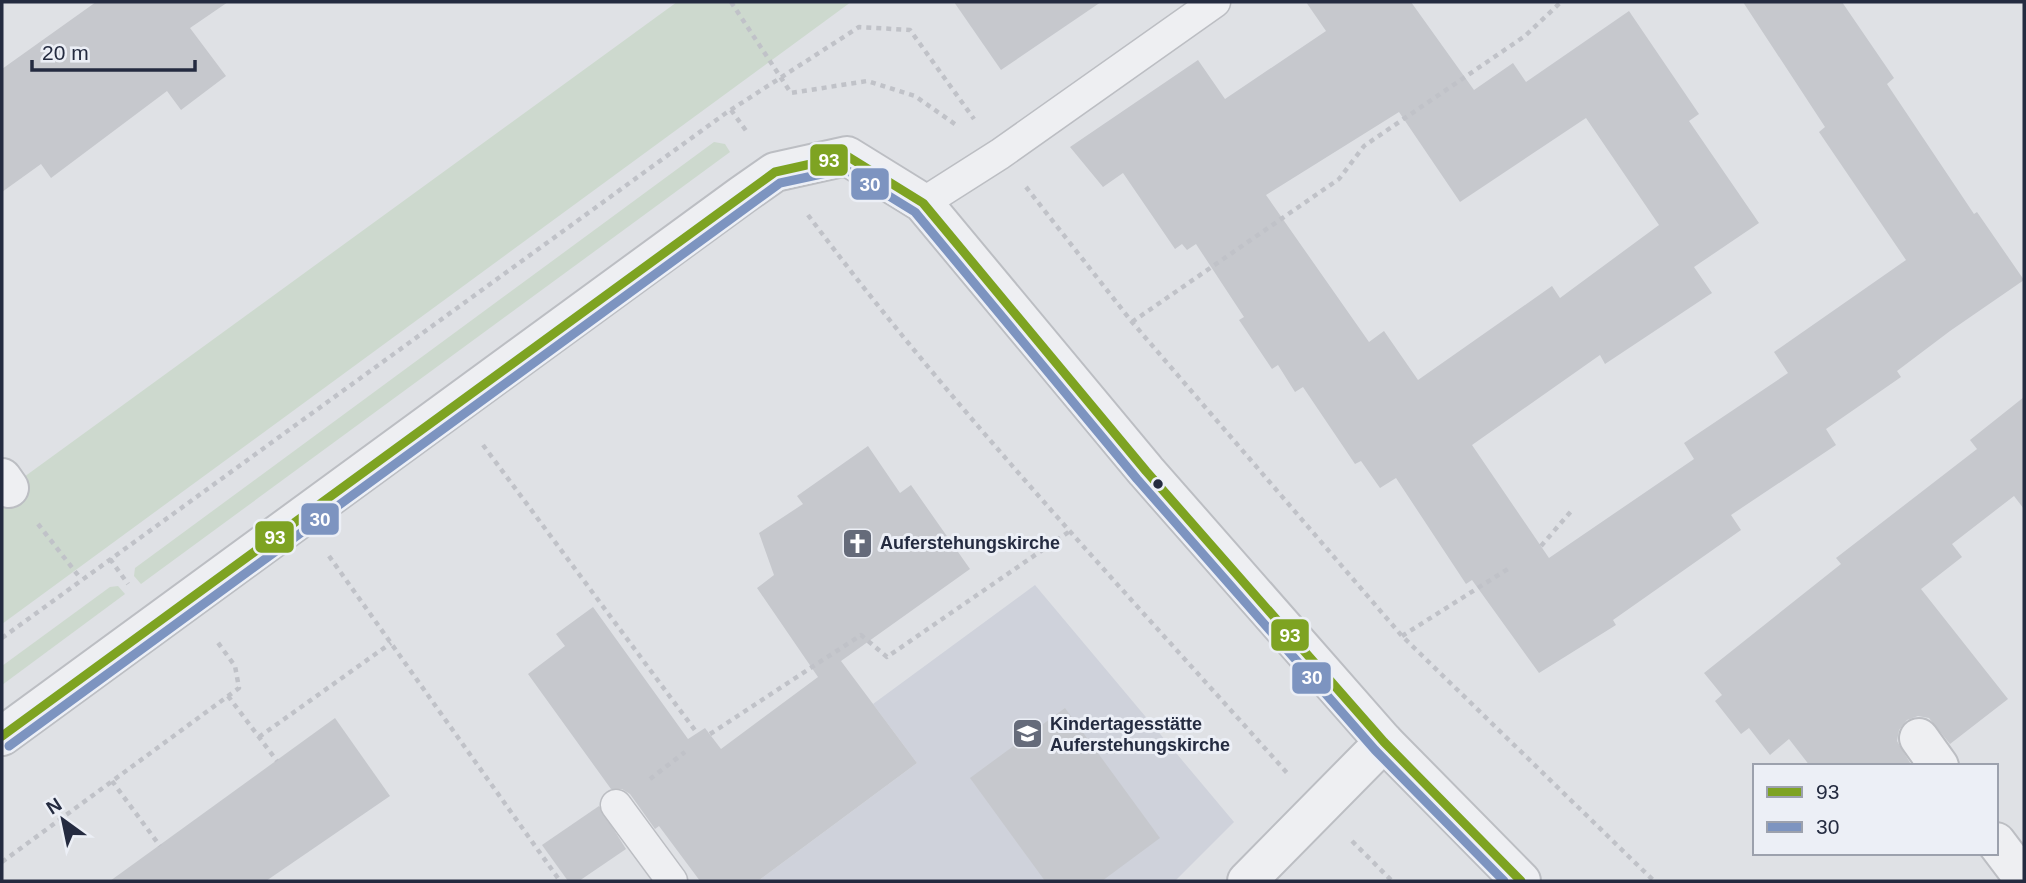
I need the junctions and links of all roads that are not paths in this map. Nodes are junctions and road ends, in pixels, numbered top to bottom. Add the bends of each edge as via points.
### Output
1 (1215, 2) edge
2 (923, 203) junction
3 (2, 736) edge
4 (1384, 742) junction
5 (616, 805) dead end
6 (1998, 845) edge
7 (2024, 879) edge
8 (672, 881) edge
9 (1247, 881) edge
10 (1521, 881) edge

1 - 2 lane
2 - 3 street via 847,156 775,172
2 - 4 street via 1146,471
4 - 9 street
4 - 10 street
5 - 8 lane
6 - 7 street

